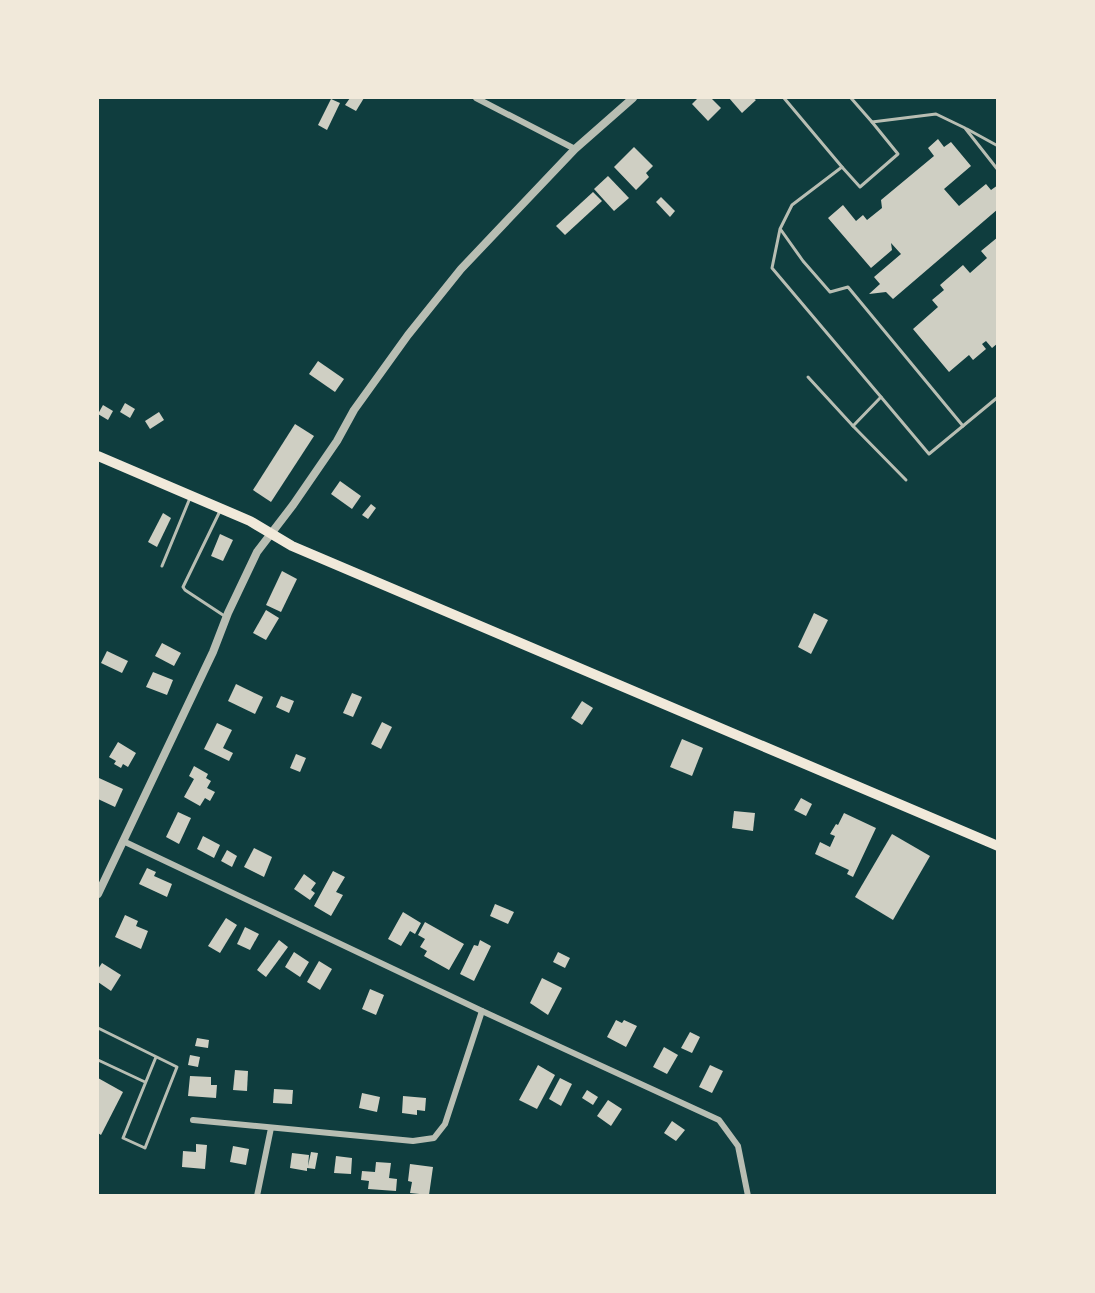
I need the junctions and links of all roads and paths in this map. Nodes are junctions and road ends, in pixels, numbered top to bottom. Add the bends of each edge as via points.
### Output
1 (476, 98) edge
2 (633, 98) edge
3 (784, 98) edge
4 (851, 98) edge
5 (872, 122) junction
6 (965, 128) junction
7 (998, 146) edge
8 (575, 149) junction
9 (842, 167) junction
10 (998, 170) edge
11 (780, 229) junction
12 (808, 377) dead end
13 (881, 397) junction
14 (998, 397) edge
15 (853, 426) junction
16 (963, 426) junction
17 (98, 456) edge
18 (906, 480) dead end
19 (191, 496) junction
20 (221, 509) junction
21 (272, 534) junction
22 (162, 566) dead end
23 (226, 618) junction
24 (123, 841) junction
25 (998, 846) edge
26 (98, 894) edge
27 (482, 1011) junction
28 (98, 1028) edge
29 (156, 1057) junction
30 (98, 1060) edge
31 (145, 1082) junction
32 (193, 1120) dead end
33 (271, 1128) junction
34 (257, 1196) edge
35 (748, 1196) edge

1 - 8 street
2 - 8 street
3 - 9 lane
4 - 5 lane
5 - 6 lane via 936,114
5 - 9 lane via 898,153 860,187
6 - 7 lane
6 - 10 lane
8 - 21 street via 461,268 354,410
9 - 11 lane via 792,205
11 - 13 lane via 772,268
11 - 16 lane via 830,292 848,288
12 - 15 lane
13 - 15 lane
13 - 16 lane via 929,454
14 - 16 lane
15 - 18 lane
17 - 19 main road
19 - 20 main road
19 - 22 lane
20 - 21 main road
20 - 23 lane via 183,587
21 - 23 street via 257,552
21 - 25 main road via 303,551
23 - 24 street
24 - 26 street
24 - 27 street
27 - 33 street via 445,1124 434,1138 413,1141
27 - 35 street via 719,1120 738,1146
28 - 29 lane
29 - 31 lane
29 - 31 lane via 177,1067 145,1148 123,1138
30 - 31 lane
32 - 33 street
33 - 34 street

